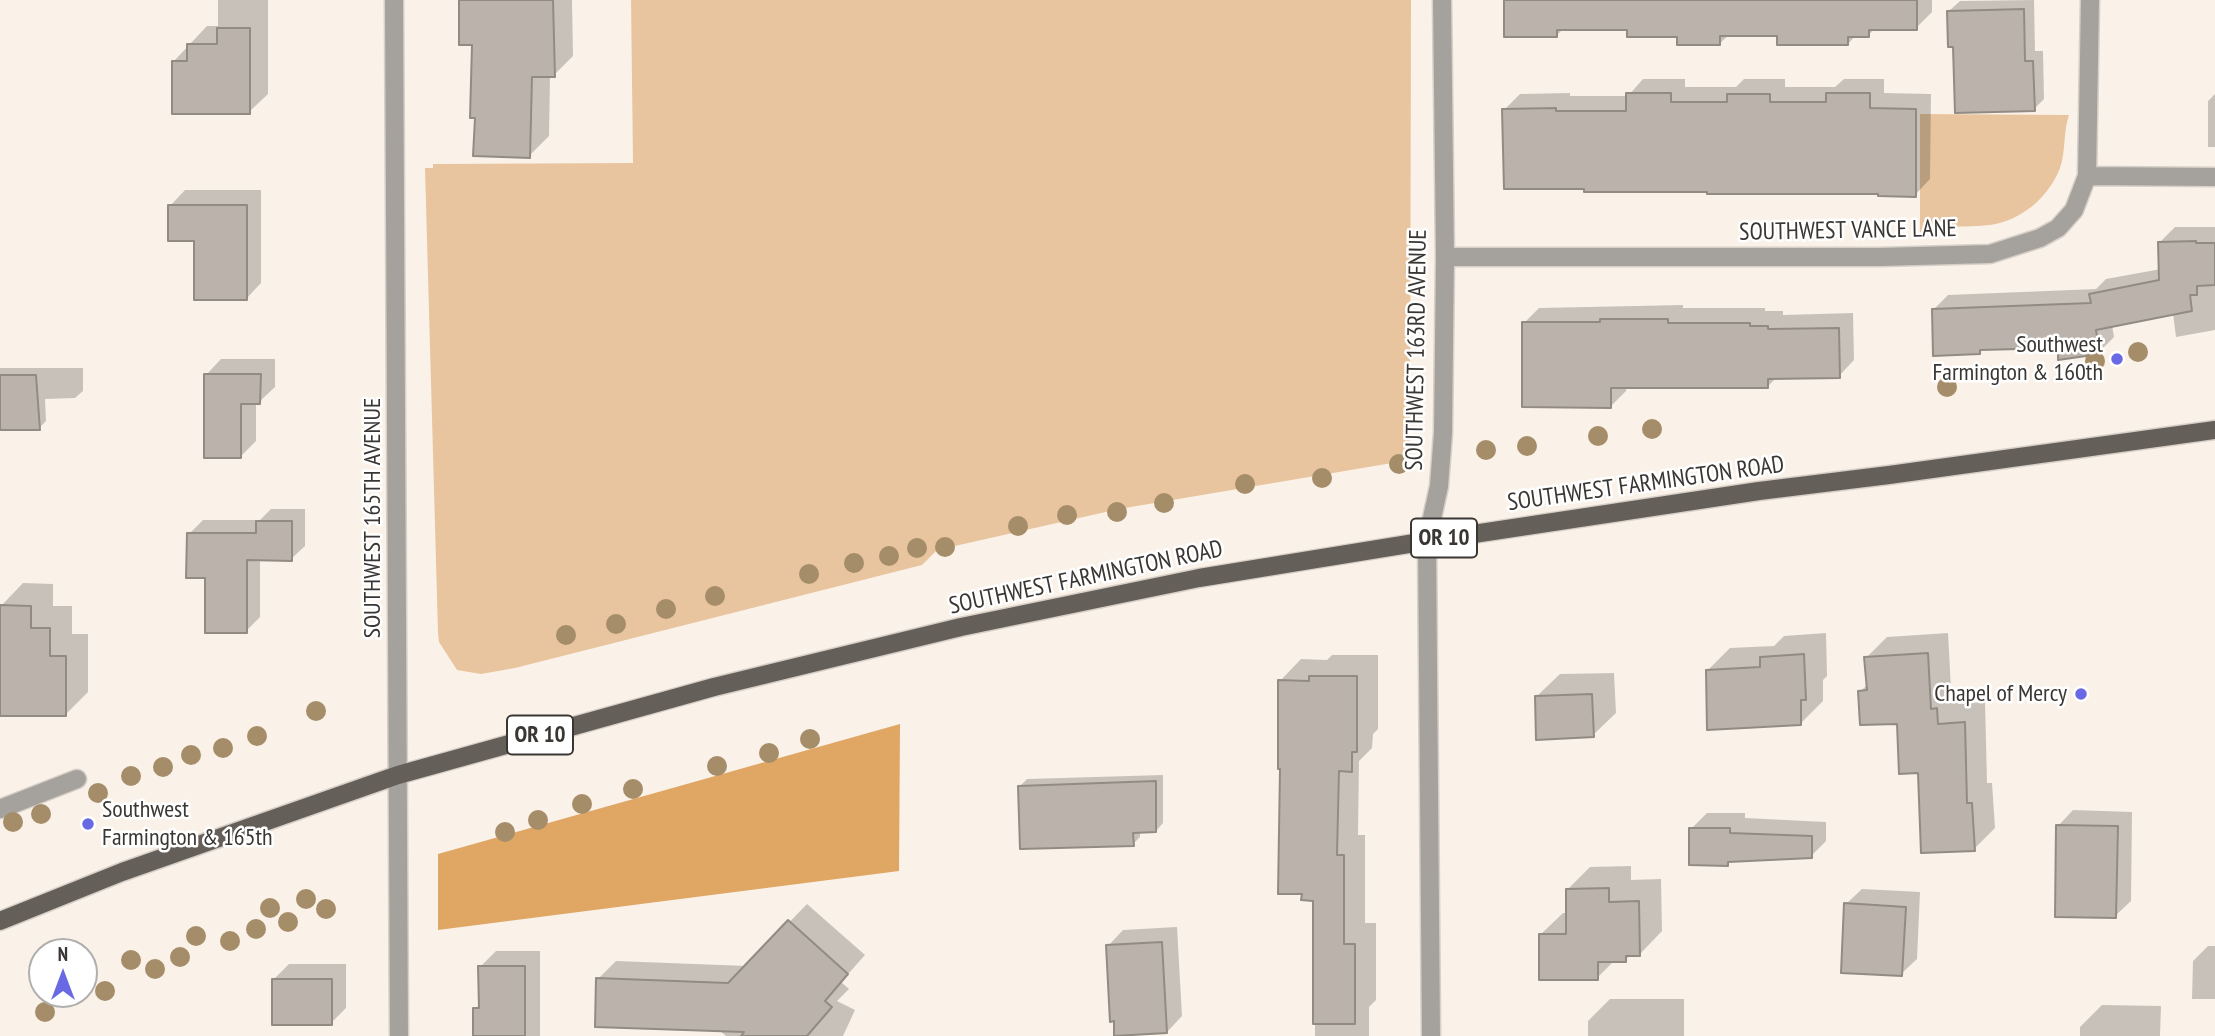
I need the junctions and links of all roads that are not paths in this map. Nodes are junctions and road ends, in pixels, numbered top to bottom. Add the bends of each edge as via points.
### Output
1 (394, 0) edge
2 (1442, 0) edge
3 (2090, 0) edge
4 (2087, 176) junction
5 (2215, 177) edge
6 (1445, 257) junction
7 (2215, 430) edge
8 (1427, 541) junction
9 (398, 775) junction
10 (77, 779) dead end
11 (0, 809) edge
12 (0, 920) edge
13 (399, 1036) edge
14 (1432, 1036) edge

1 - 9 street, SOUTHWEST 165TH AVENUE
2 - 6 street, SOUTHWEST 163RD AVENUE
3 - 4 street, SOUTHWEST VANCE LANE
4 - 5 street
4 - 6 street, SOUTHWEST VANCE LANE via 2074,210 2058,228 2040,239 1990,254
6 - 8 street, SOUTHWEST 163RD AVENUE via 1443,433 1439,486
7 - 8 main road, SOUTHWEST FARMINGTON ROAD / OR 10
8 - 9 main road, SOUTHWEST FARMINGTON ROAD / OR 10 via 1199,578 961,627 714,687
8 - 14 street, SOUTHWEST 163RD AVENUE
9 - 12 main road, SOUTHWEST FARMINGTON ROAD / OR 10
9 - 13 street, SOUTHWEST 165TH AVENUE
10 - 11 street

